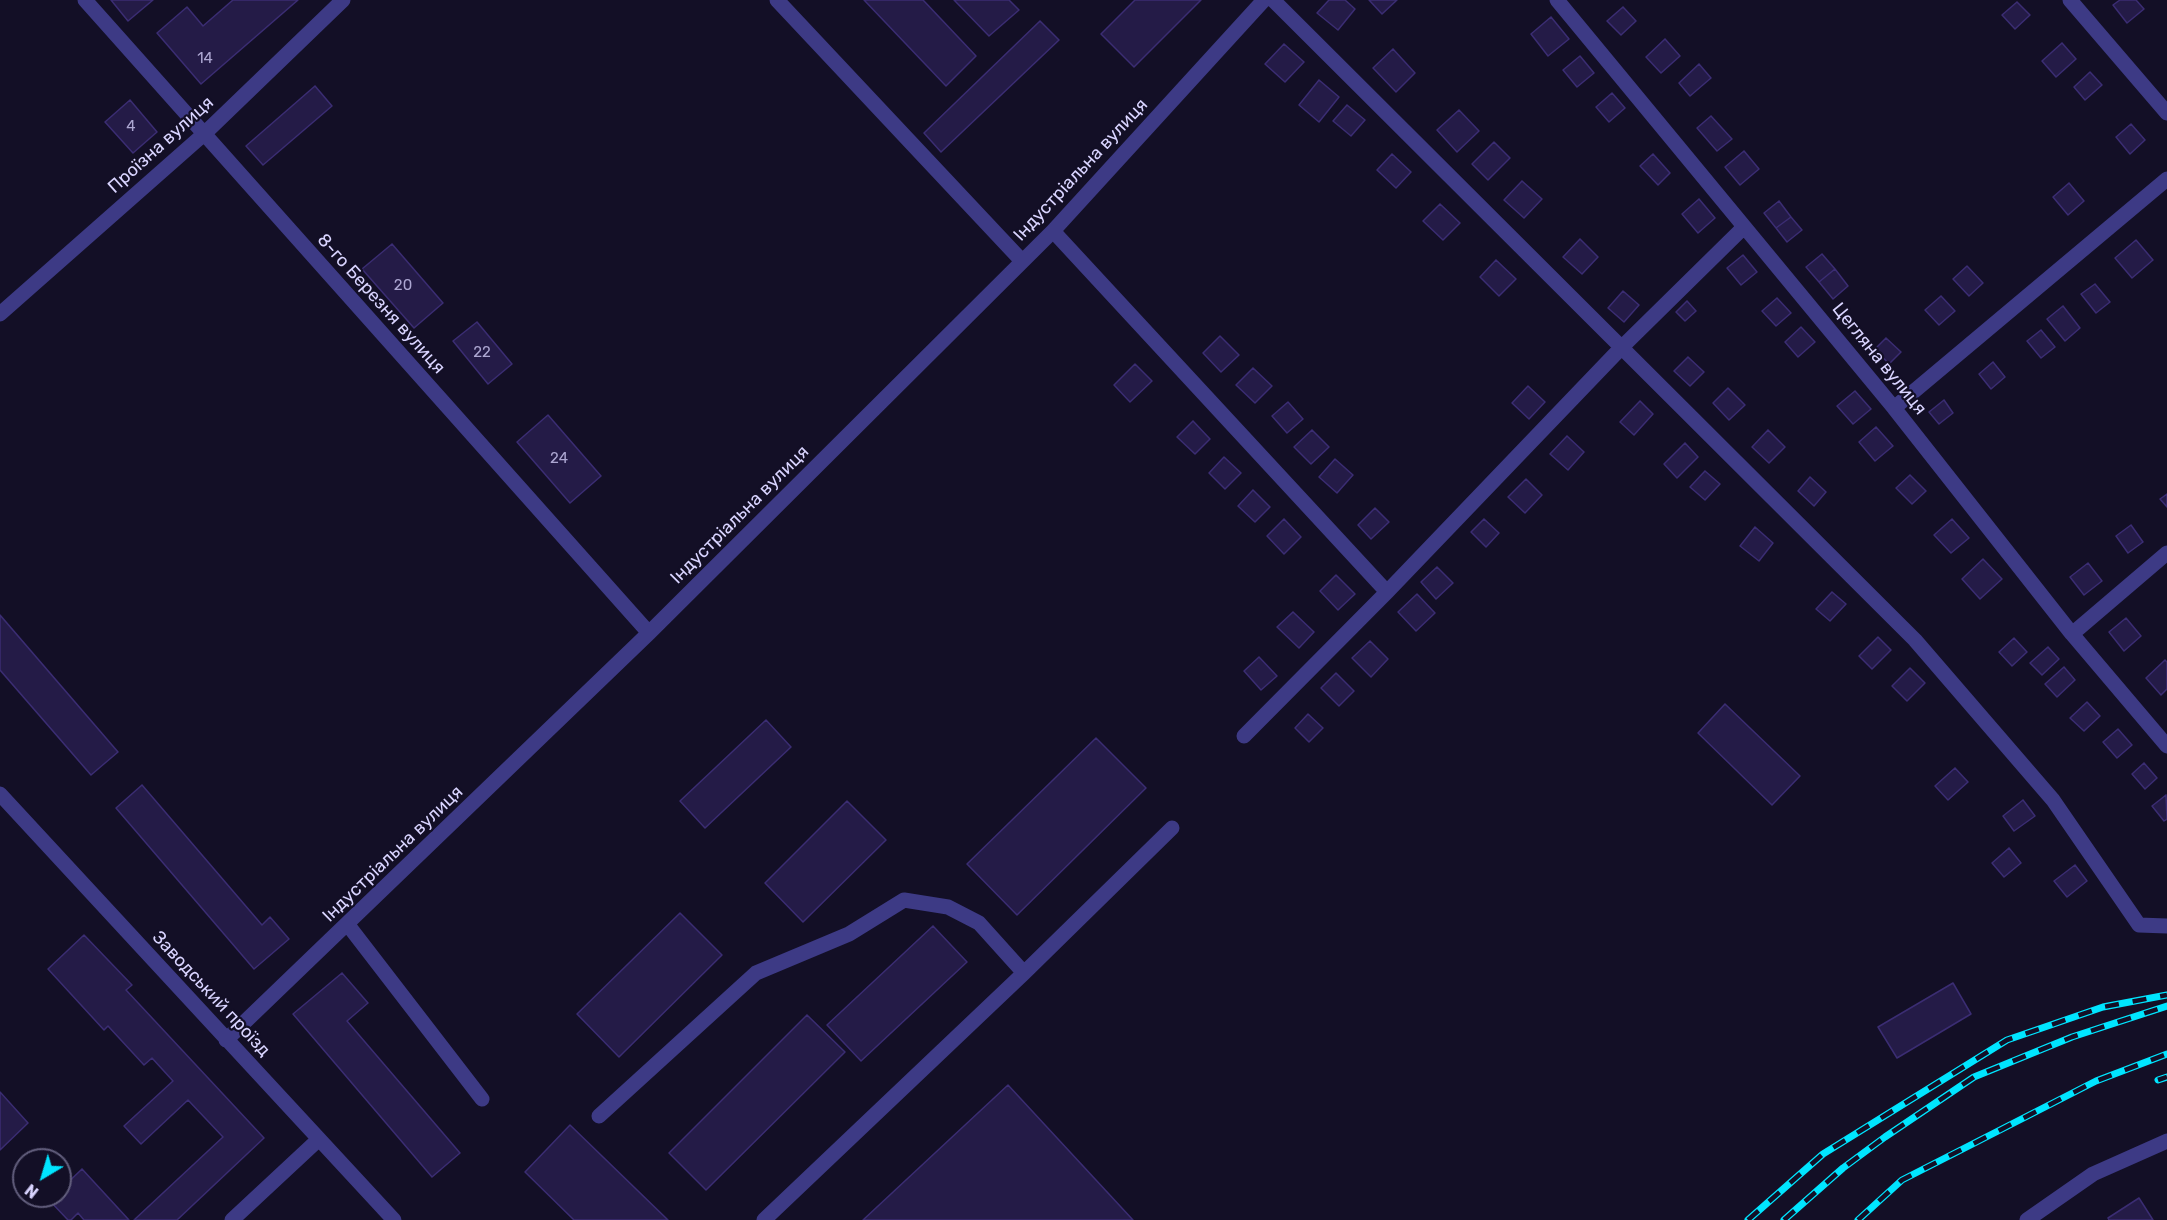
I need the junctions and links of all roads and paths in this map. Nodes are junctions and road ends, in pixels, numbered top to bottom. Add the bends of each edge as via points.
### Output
1 (85, 0) edge
2 (343, 0) edge
3 (777, 0) edge
4 (1264, 0) edge
5 (1273, 0) edge
6 (1557, 0) edge
7 (2070, 0) edge
8 (2167, 113) edge
9 (204, 134) junction
10 (2167, 179) edge
11 (1744, 227) junction
12 (1053, 231) junction
13 (1022, 261) junction
14 (0, 314) edge
15 (1621, 348) junction
16 (1894, 408) junction
17 (2167, 553) edge
18 (1387, 592) junction
19 (649, 633) junction
20 (2072, 634) junction
21 (1244, 736) dead end
22 (2167, 746) edge
23 (0, 794) edge
24 (1172, 828) dead end
25 (348, 925) junction
26 (2167, 926) edge
27 (1024, 973) junction
28 (226, 1040) junction
29 (482, 1100) dead end
30 (599, 1116) dead end
31 (319, 1139) junction
32 (2167, 1141) edge
33 (232, 1220) edge
34 (394, 1220) edge
35 (764, 1220) edge
36 (2027, 1220) edge

1 - 9 street, 8-го Березня вулиця
2 - 9 street, Проїзна вулиця
3 - 13 street
4 - 12 street, Індустріальна вулиця
5 - 15 street
6 - 11 street, Цегляна вулиця
7 - 8 street
9 - 14 street, Проїзна вулиця
9 - 19 street, 8-го Березня вулиця
10 - 16 street
11 - 15 street
11 - 16 street, Цегляна вулиця
12 - 13 street, Індустріальна вулиця
12 - 18 street
13 - 19 street, Індустріальна вулиця
15 - 18 street
15 - 26 street via 1915,640 2053,800 2139,925
16 - 20 street, Цегляна вулиця
17 - 20 street
18 - 21 street
19 - 25 street, Індустріальна вулиця
20 - 22 street, Цегляна вулиця
23 - 28 street, Заводський проїзд
24 - 27 street
25 - 28 street, Індустріальна вулиця
25 - 29 street
27 - 30 street via 979,923 948,907 904,900 849,934 756,972
27 - 35 street
28 - 31 street, Заводський проїзд
31 - 33 street
31 - 34 street, Заводський проїзд
32 - 36 street via 2093,1174

